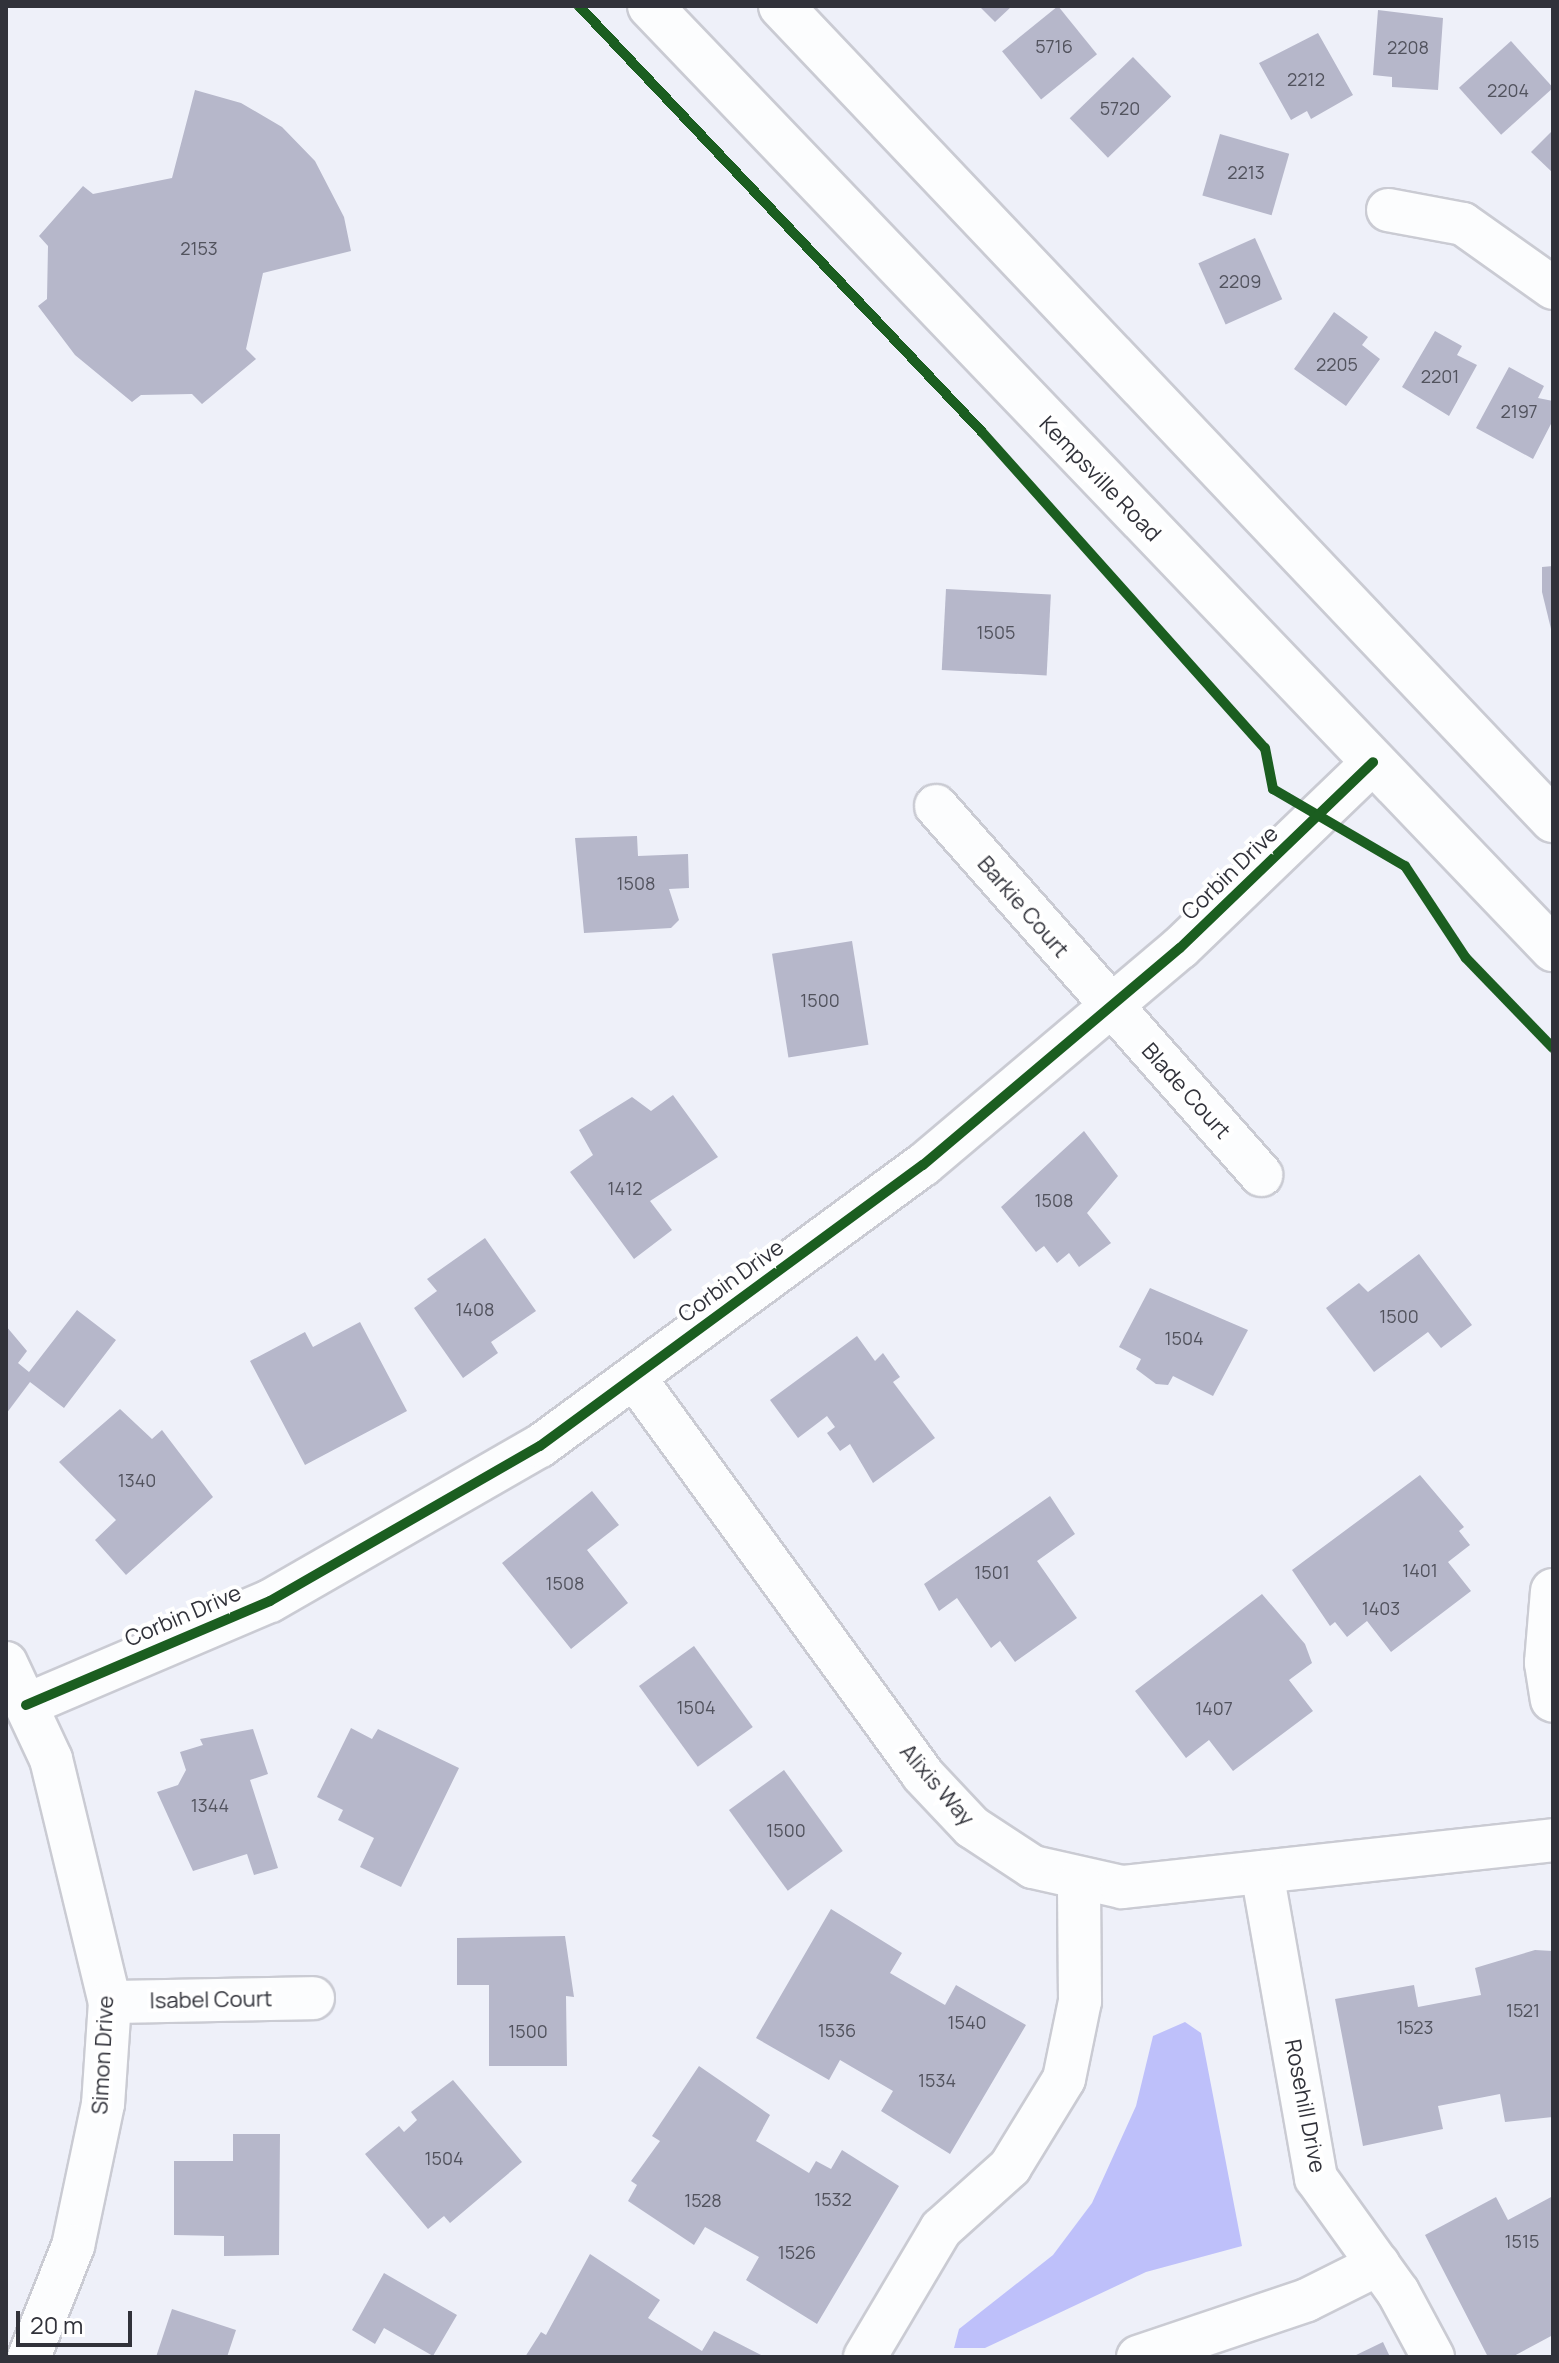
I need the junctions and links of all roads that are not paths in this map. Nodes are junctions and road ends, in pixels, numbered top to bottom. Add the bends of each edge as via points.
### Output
1 (650, 6) edge
2 (781, 6) edge
3 (1388, 210) dead end
4 (1553, 288) edge
5 (1373, 762) junction
6 (936, 806) dead end
7 (1553, 820) edge
8 (1553, 949) edge
9 (1110, 1007) junction
10 (1261, 1175) dead end
11 (634, 1377) junction
12 (1553, 1591) edge
13 (6, 1663) edge
14 (1553, 1700) edge
15 (26, 1705) junction
16 (1553, 1840) edge
17 (1262, 1872) junction
18 (1079, 1882) junction
19 (313, 1998) dead end
20 (110, 2002) junction
21 (1379, 2264) junction
22 (29, 2357) edge
23 (865, 2357) edge
24 (1138, 2357) edge
25 (1433, 2357) edge

1 - 5 main road, Kempsville Road
2 - 7 main road
3 - 4 street via 1463,224
5 - 8 main road, Kempsville Road
5 - 9 street, Corbin Drive
6 - 9 street, Barkie Court
9 - 10 street, Blade Court
9 - 11 street, Corbin Drive via 923,1165
11 - 15 street, Corbin Drive via 540,1446 270,1601
11 - 18 street, Alixis Way via 922,1774 972,1827 1033,1867
12 - 14 main road via 1547,1663
13 - 15 street, Simon Drive
15 - 20 street, Simon Drive via 51,1759
16 - 17 street, Alixis Way
17 - 18 street, Alixis Way via 1122,1887
17 - 21 street, Rosehill Drive via 1316,2178
18 - 23 street via 1080,2001 1064,2079 1010,2167 941,2229
19 - 20 street, Isabel Court
20 - 22 street, Simon Drive via 103,2104 73,2246
21 - 24 street via 1307,2300
21 - 25 street, Rosehill Drive

